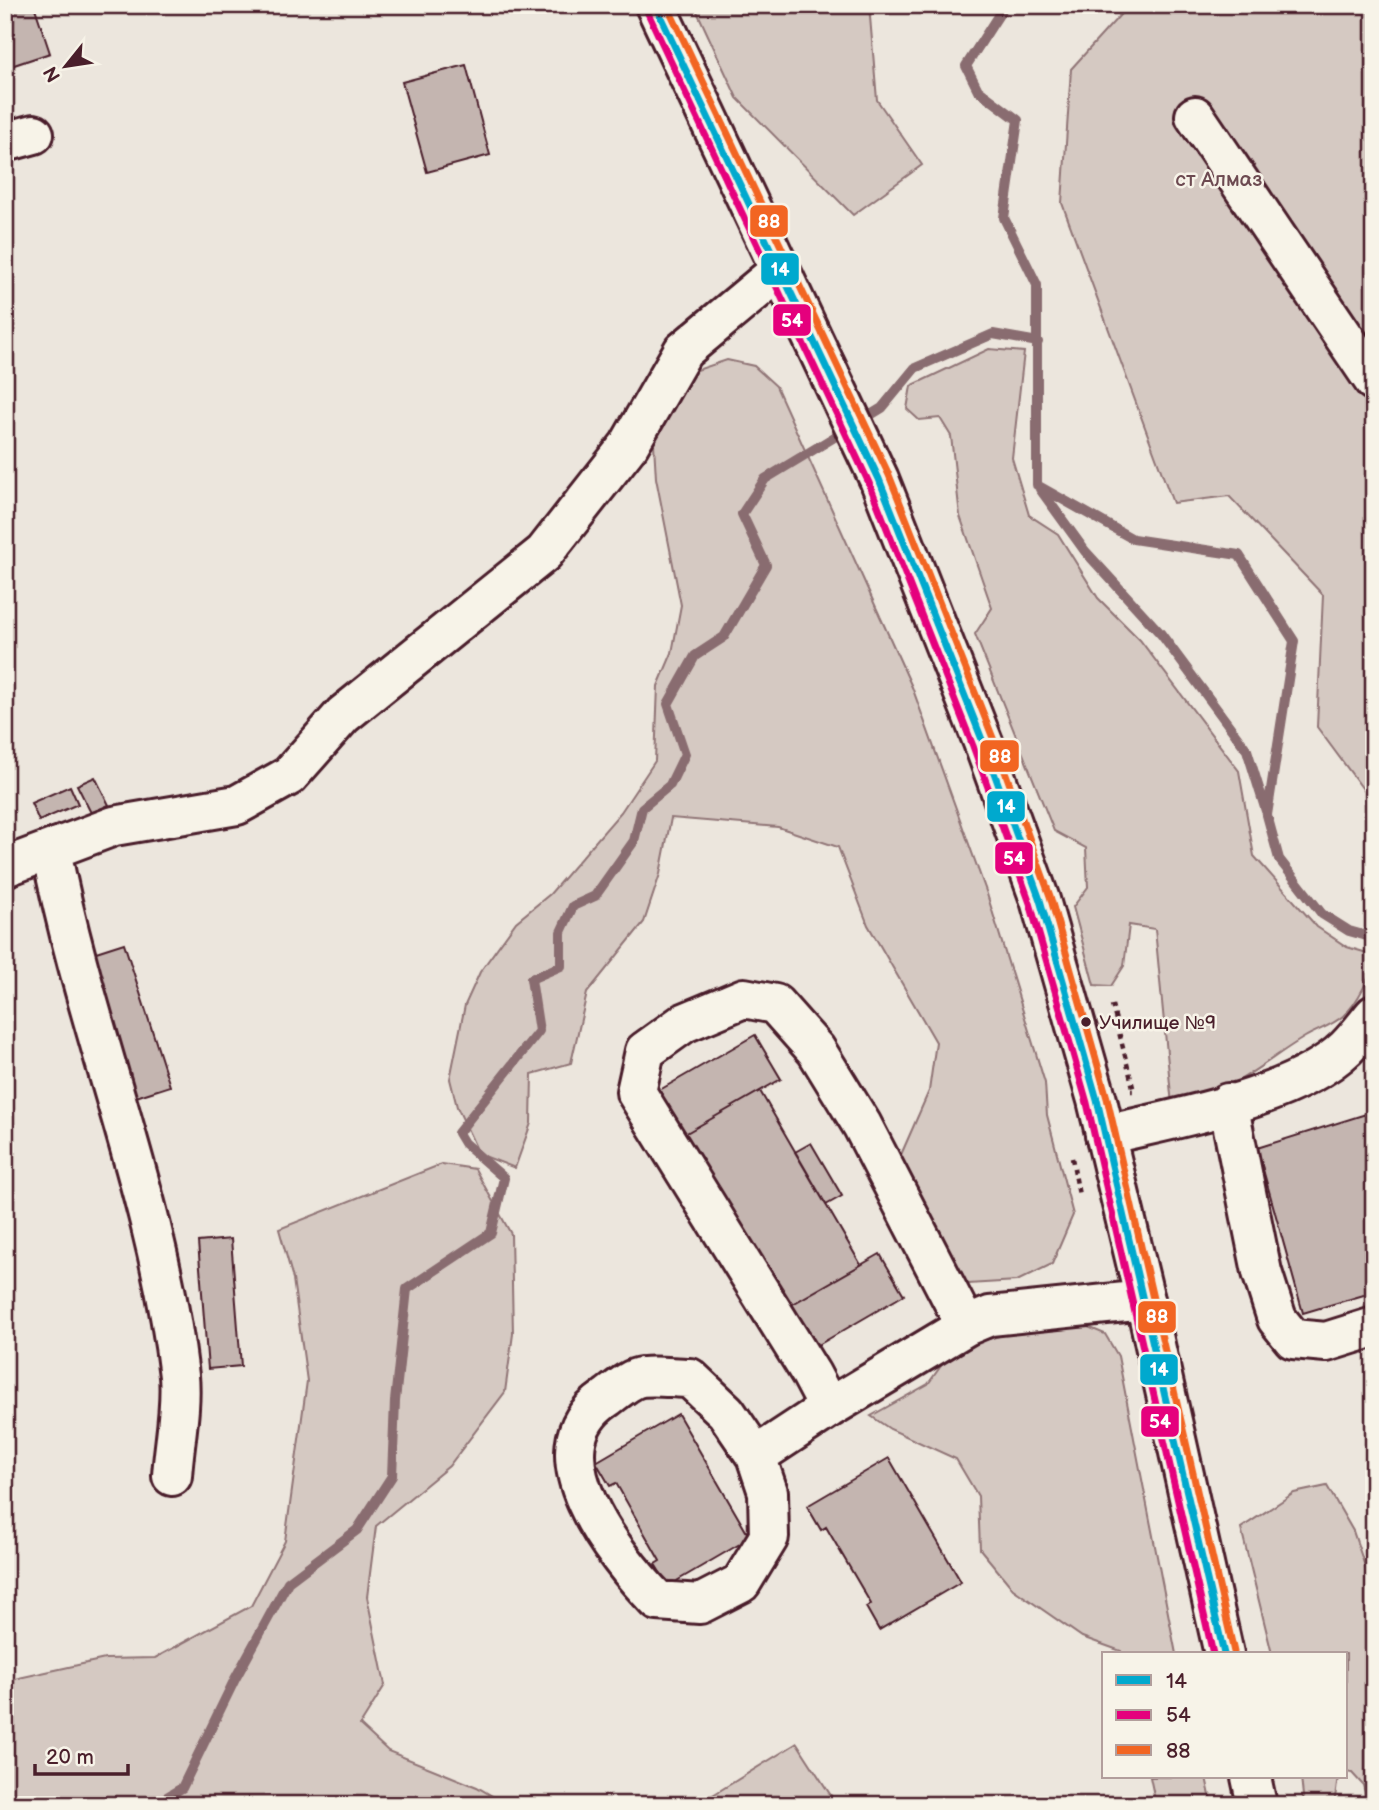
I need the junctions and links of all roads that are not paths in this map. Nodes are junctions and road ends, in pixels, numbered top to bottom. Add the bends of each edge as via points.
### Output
1 (655, 5) edge
2 (1195, 116) dead end
3 (780, 270) junction
4 (1374, 381) edge
5 (51, 850) junction
6 (5, 867) edge
7 (1374, 1015) edge
8 (1228, 1103) junction
9 (1105, 1135) junction
10 (1145, 1300) junction
11 (966, 1326) junction
12 (1374, 1327) edge
13 (829, 1408) junction
14 (756, 1456) junction
15 (172, 1476) dead end
16 (1224, 1652) edge
17 (1251, 1778) edge
18 (1257, 1805) edge

1 - 3 main road
2 - 4 main road
3 - 5 main road via 683,351 629,445 544,552 343,715 289,776 237,805 114,826
3 - 9 main road via 879,479 983,741 1040,900
5 - 6 main road
5 - 15 main road via 66,931 153,1231 179,1378
7 - 8 main road via 1345,1049 1301,1077
8 - 9 main road
8 - 12 main road via 1262,1272 1277,1319 1293,1339 1326,1342
9 - 10 main road
10 - 11 main road via 990,1316
10 - 16 main road
11 - 13 main road
11 - 13 main road via 862,1125 816,1050 775,1004 744,998 684,1023 645,1051 636,1092
13 - 14 main road
14 - 14 main road via 768,1492 769,1537 741,1583 700,1604 658,1601 629,1572 578,1485 573,1441 592,1408 638,1377 690,1378 726,1412
17 - 18 main road

